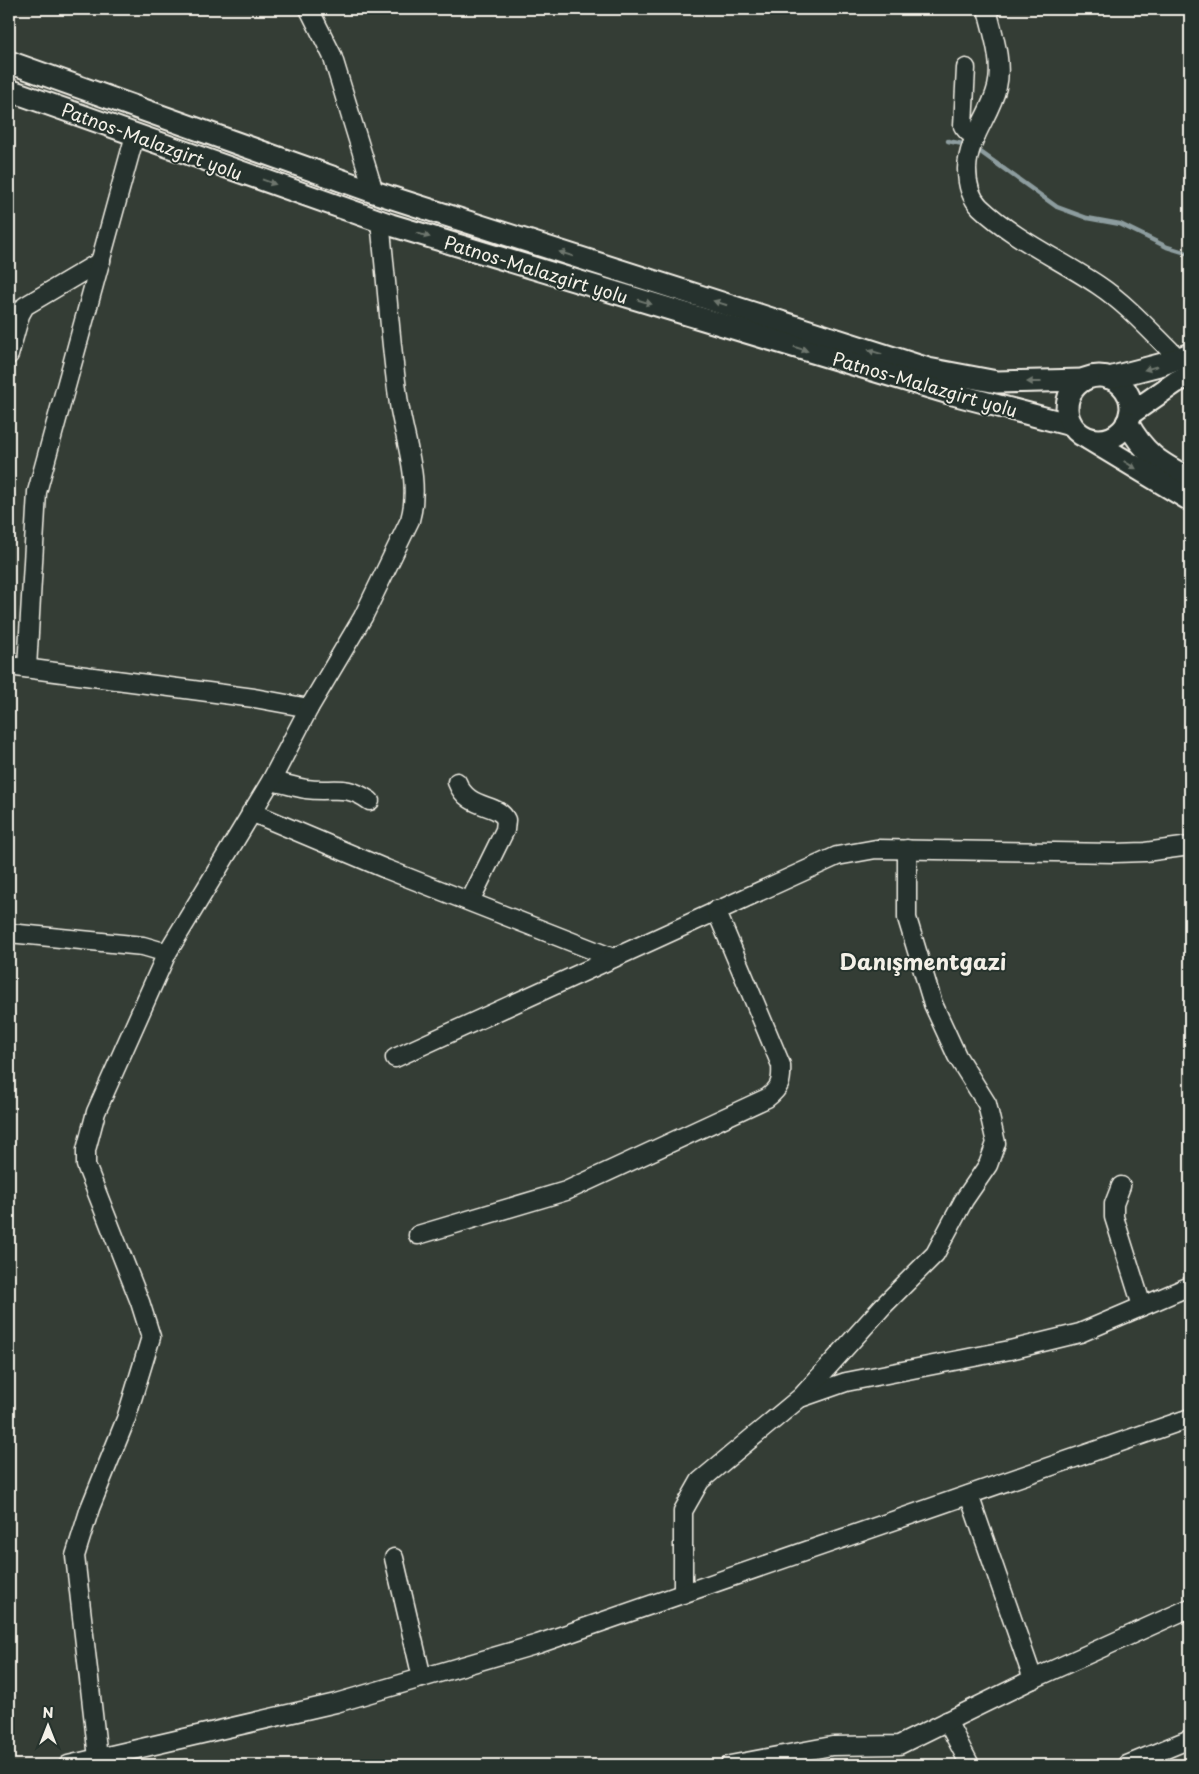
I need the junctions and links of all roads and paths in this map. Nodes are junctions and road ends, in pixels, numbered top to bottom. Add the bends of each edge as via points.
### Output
1 (309, 9) edge
2 (987, 9) edge
3 (9, 62) edge
4 (966, 68) dead end
5 (9, 90) edge
6 (135, 135) junction
7 (972, 143) junction
8 (374, 192) junction
9 (380, 222) junction
10 (101, 261) junction
11 (9, 355) edge
12 (1187, 362) edge
13 (1109, 378) junction
14 (1083, 380) junction
15 (1129, 418) junction
16 (1071, 425) junction
17 (1089, 439) junction
18 (1190, 479) edge
19 (1190, 500) edge
20 (9, 666) edge
21 (27, 668) junction
22 (309, 708) junction
23 (271, 781) junction
24 (457, 782) dead end
25 (370, 802) dead end
26 (252, 812) junction
27 (1190, 846) edge
28 (907, 849) junction
29 (470, 901) junction
30 (716, 910) junction
31 (9, 933) edge
32 (167, 953) junction
33 (613, 958) junction
34 (395, 1058) dead end
35 (1121, 1186) dead end
36 (418, 1235) dead end
37 (1190, 1286) edge
38 (1142, 1306) junction
39 (801, 1397) junction
40 (1190, 1418) edge
41 (969, 1495) junction
42 (394, 1558) dead end
43 (683, 1594) junction
44 (1190, 1608) edge
45 (422, 1678) junction
46 (1034, 1679) junction
47 (947, 1721) junction
48 (1190, 1739) edge
49 (98, 1758) junction
50 (68, 1765) edge
51 (735, 1765) edge
52 (970, 1765) edge
53 (1126, 1765) edge

1 - 8 street via 332,55
2 - 7 street via 999,74 993,98
3 - 8 main road
4 - 7 street via 963,126
5 - 6 main road, Patnos-Malazgirt yolu
6 -> 9 main road, Patnos-Malazgirt yolu
6 - 10 street
7 - 12 street via 967,177 969,189 980,207 1013,232 1099,286
14 -> 8 main road via 997,382 928,369
9 -> 16 main road, Patnos-Malazgirt yolu via 949,393
9 - 22 street via 399,404 413,474 414,508 363,617
10 - 11 street via 25,306
10 - 21 street via 36,498
12 -> 13 main road
12 - 15 main road via 1169,386
13 - 14 main road via 1100,376
13 - 15 main road via 1124,388 1128,396
14 - 16 main road via 1075,387 1066,405
15 - 17 main road via 1115,436
15 - 18 main road via 1146,452
16 - 17 main road
17 -> 19 main road
20 - 21 street
21 - 22 street
22 - 23 street
23 - 25 street via 307,789 349,790
23 - 26 street
24 - 29 street via 466,798 500,813 506,820 505,830
26 - 29 street
26 - 32 street
27 - 28 street via 1114,853
28 - 30 street via 876,848 837,856
28 - 39 street via 907,918 933,1004 957,1056 987,1104 996,1143 988,1165 964,1200 935,1254
29 - 33 street
30 - 33 street
30 - 36 street via 781,1065 779,1089 767,1098 566,1191
31 - 32 street via 144,946
32 - 49 street via 96,1112 86,1150 86,1165 151,1337 126,1419 90,1508 75,1556
33 - 34 street
35 - 38 street via 1116,1195 1114,1217
37 - 38 street
38 - 39 street via 1080,1333 846,1382
39 - 43 street via 700,1481 683,1511
40 - 41 street
41 - 43 street
41 - 46 street
42 - 45 street
43 - 45 street via 538,1644
44 - 46 street
45 - 49 street via 336,1703
46 - 47 street
47 - 51 street via 899,1745 832,1746
47 - 52 street
48 - 53 street
49 - 50 street

